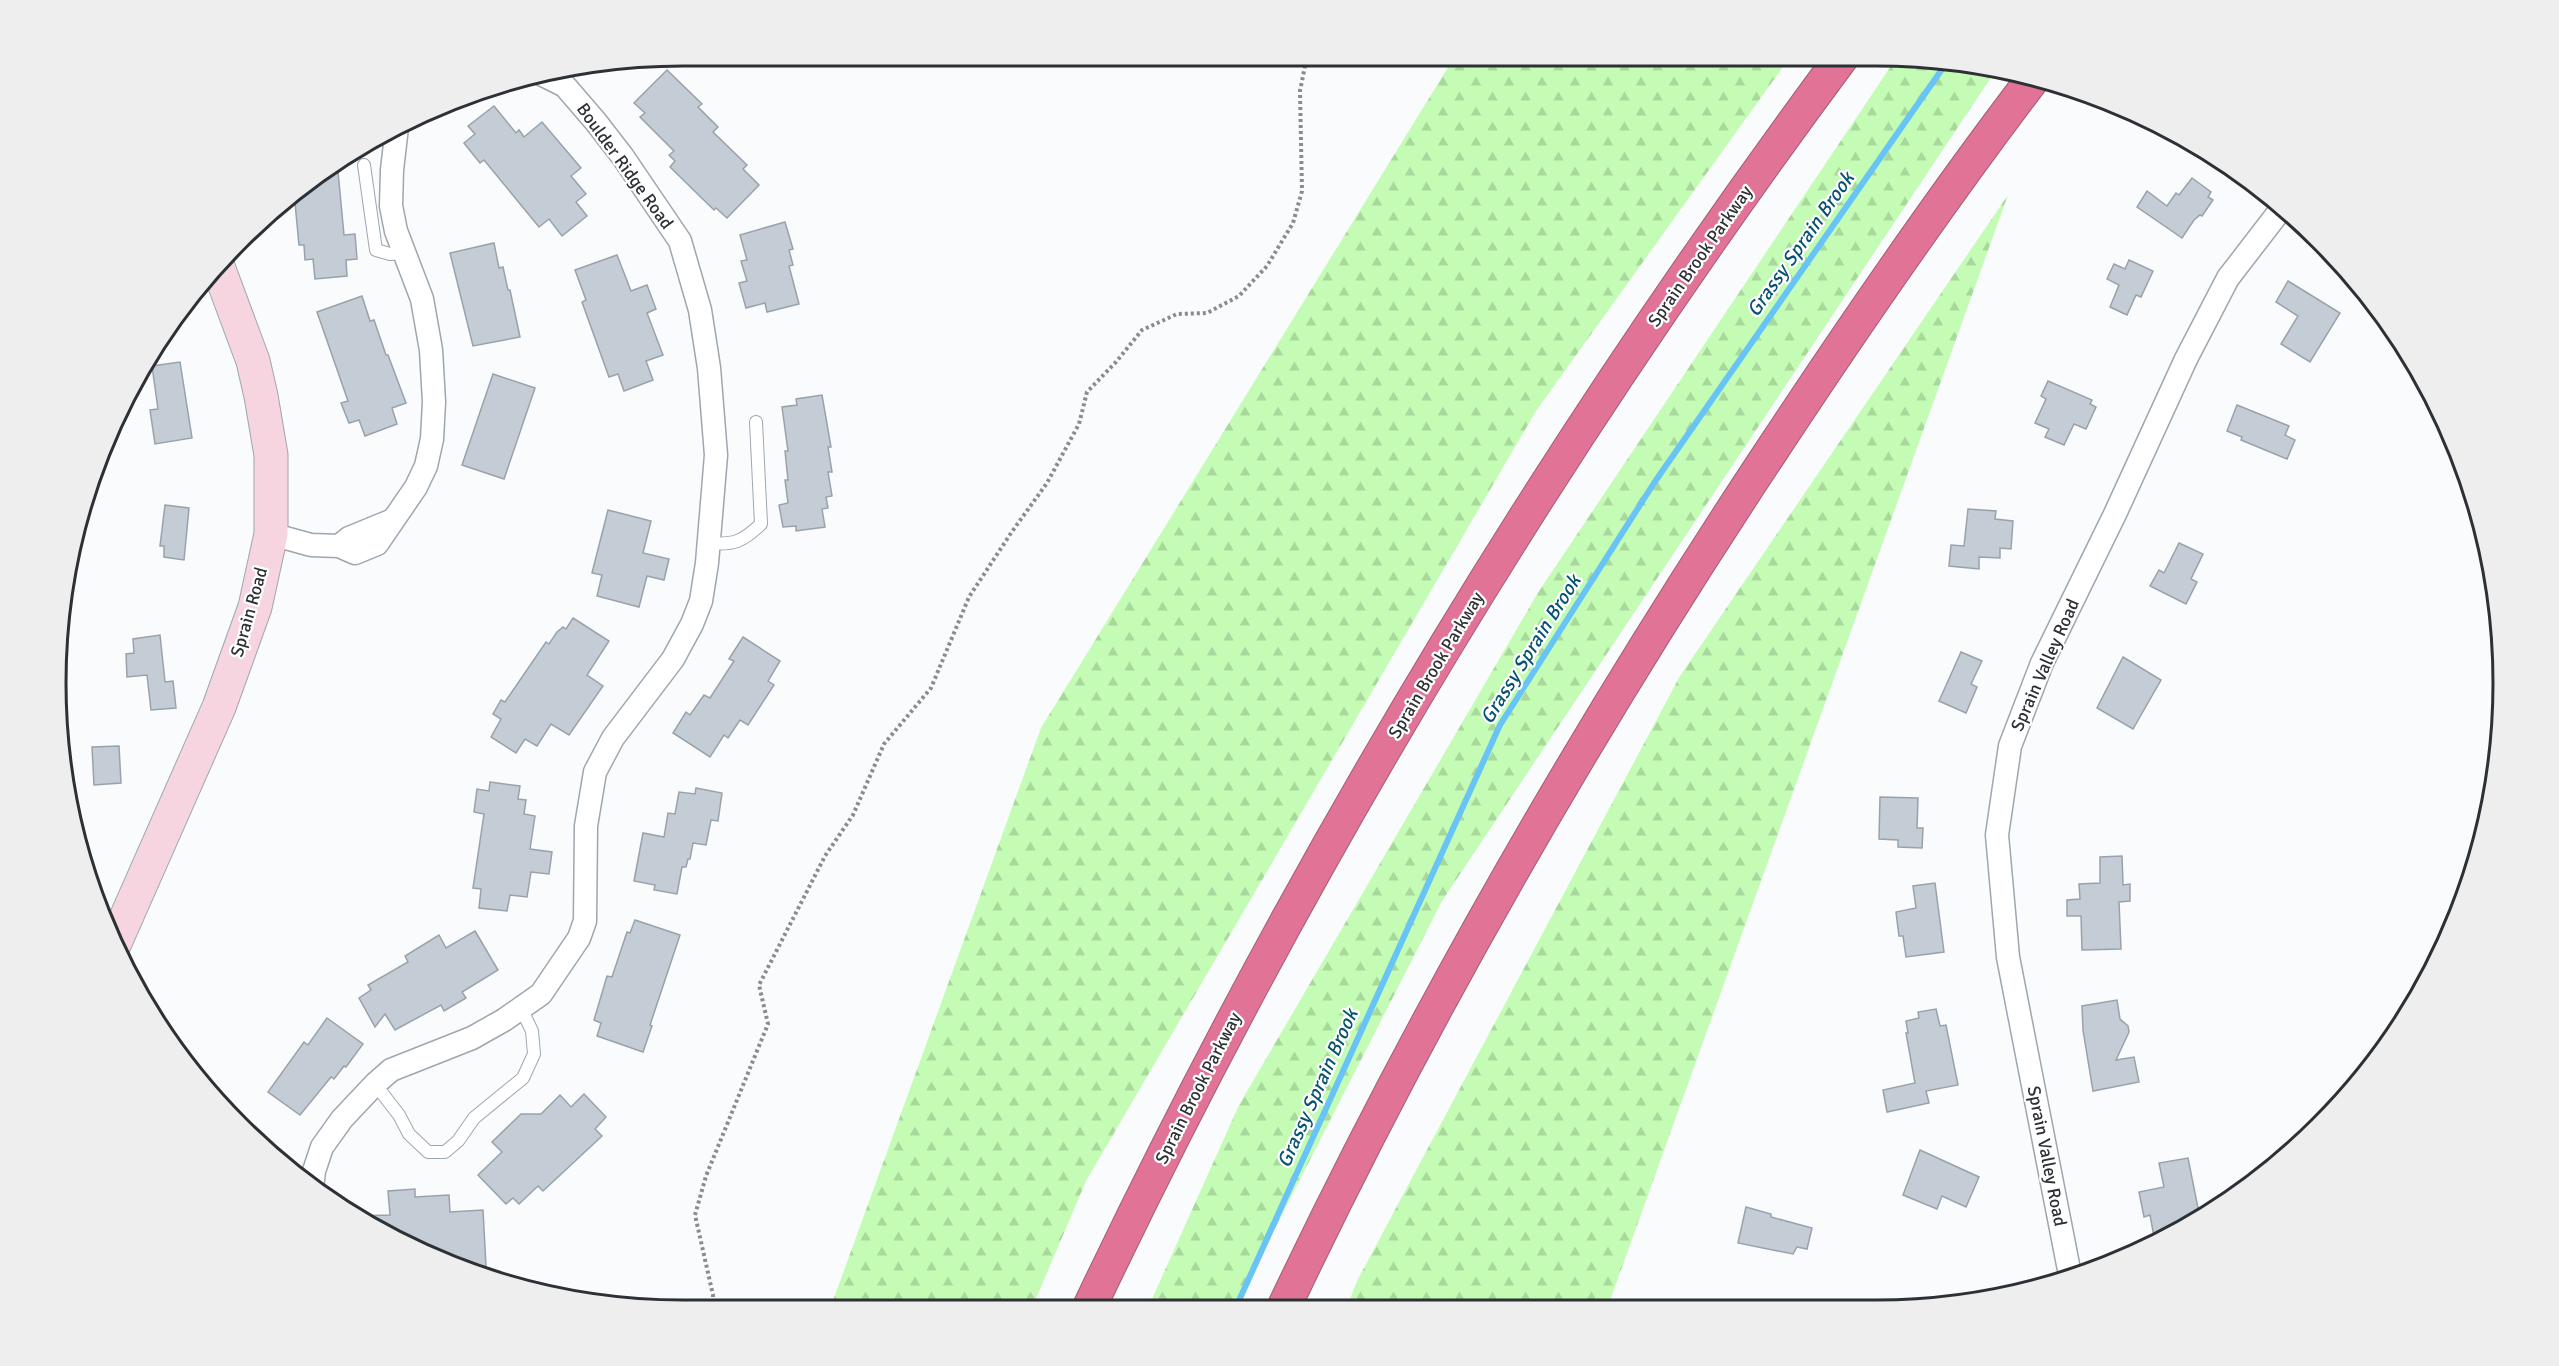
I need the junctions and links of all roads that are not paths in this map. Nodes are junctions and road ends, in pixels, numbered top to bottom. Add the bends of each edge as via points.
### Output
1 (1835, 66) edge
2 (554, 80) edge
3 (2028, 85) edge
4 (397, 137) edge
5 (364, 165) dead end
6 (2277, 214) edge
7 (405, 253) junction
8 (221, 274) edge
9 (756, 422) dead end
10 (271, 534) junction
11 (709, 543) junction
12 (119, 933) edge
13 (521, 1008) junction
14 (375, 1084) junction
15 (313, 1177) edge
16 (2069, 1269) edge
17 (1093, 1300) edge
18 (1287, 1300) edge

1 - 17 highway, Sprain Brook Parkway via 1750,183 1587,422 1424,684 1203,1076
2 - 11 street, Boulder Ridge Road via 566,86 596,122 680,242 700,310 708,368 716,454
3 - 18 highway via 1809,393 1624,681 1426,1026
4 - 7 street via 391,206
5 - 7 lane via 376,250
6 - 16 street, Sprain Valley Road via 2228,278 2186,358 2042,663 2010,746 1996,835 2008,957
7 - 10 street via 422,299 431,350 434,402 432,439 416,487 393,520 339,546 311,545
8 - 10 street, Sprain Road via 253,361 261,396 271,455
9 - 11 lane via 760,524 746,538 727,545
10 - 12 street, Sprain Road via 255,608 219,707
11 - 13 street, Boulder Ridge Road via 700,601 692,624 673,659 613,738 595,772 586,826 585,921 579,938 541,994
13 - 14 street, Boulder Ridge Road via 472,1038 391,1070
13 - 14 lane via 532,1031 534,1054 523,1078 474,1118 458,1142 445,1152 428,1152 418,1143
14 - 15 street, Boulder Ridge Road via 322,1147

